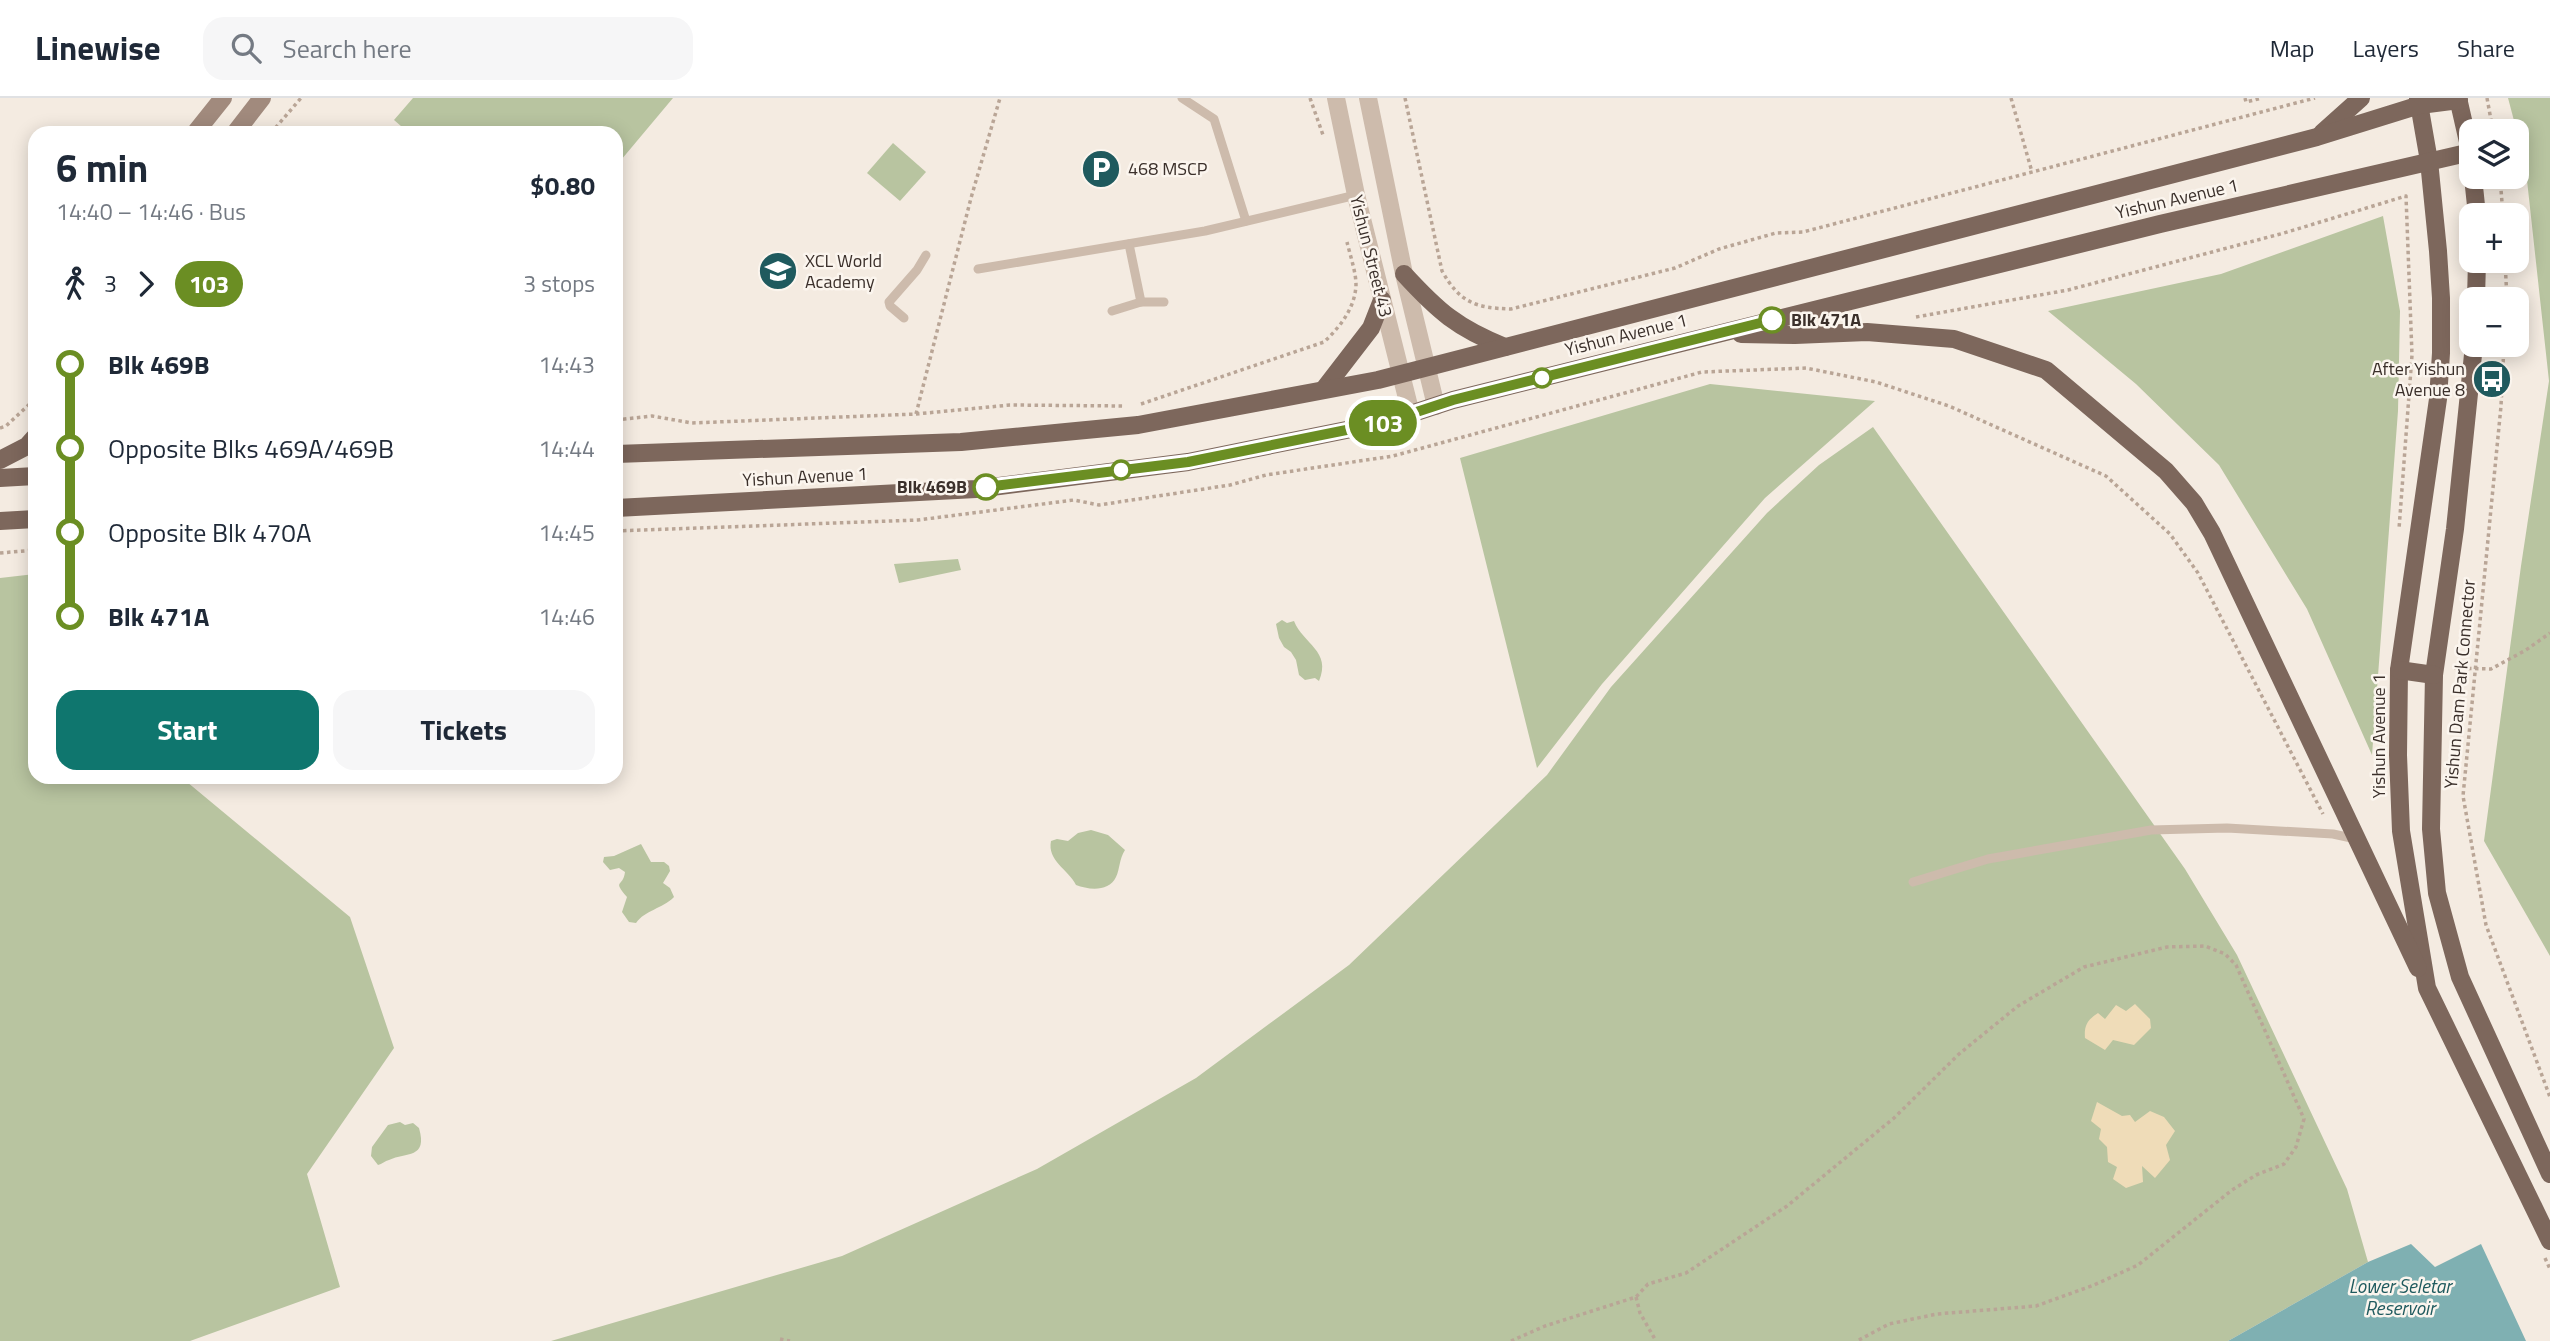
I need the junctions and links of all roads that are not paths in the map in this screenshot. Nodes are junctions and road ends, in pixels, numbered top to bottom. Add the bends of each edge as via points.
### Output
1 (223, 98) edge
2 (262, 98) edge
3 (1182, 98) edge
4 (1336, 98) edge
5 (2361, 98) edge
6 (1368, 99) edge
7 (2458, 99) edge
8 (2419, 101) edge
9 (2463, 119) edge
10 (201, 126) edge
11 (240, 126) edge
12 (2317, 137) junction
13 (2459, 156) edge
14 (2429, 161) junction
15 (1356, 195) junction
16 (1246, 222) junction
17 (1129, 244) junction
18 (926, 255) dead end
19 (978, 269) dead end
20 (1404, 274) junction
21 (1382, 300) junction
22 (1141, 302) junction
23 (1164, 302) dead end
24 (1112, 311) dead end
25 (904, 318) dead end
26 (1720, 333) junction
27 (1505, 347) junction
28 (2473, 357) edge
29 (1425, 367) junction
30 (1400, 374) junction
31 (1324, 389) junction
32 (1436, 406) junction
33 (1411, 414) junction
34 (28, 445) edge
35 (623, 454) edge
36 (0, 460) edge
37 (28, 476) edge
38 (0, 478) edge
39 (623, 508) edge
40 (28, 519) edge
41 (0, 521) edge
42 (2399, 670) junction
43 (2434, 671) junction
44 (2359, 839) junction
45 (1913, 882) dead end
46 (2427, 988) junction
47 (2550, 1174) edge
48 (2547, 1249) edge

1 - 10 main road
2 - 11 main road
3 - 16 lane via 1213,119
4 - 15 street, Yishun Street 43
5 - 12 main road
6 - 20 street, Yishun Street 43
7 - 8 main road, Yishun Avenue 1
7 - 9 main road, Yishun Avenue 1
8 - 12 main road, Yishun Avenue 1
8 - 14 main road, Yishun Avenue 1
12 - 27 main road, Yishun Avenue 1
13 - 14 main road, Yishun Avenue 1
14 - 26 main road, Yishun Avenue 1
14 - 42 main road, Yishun Avenue 1 via 2441,353
15 - 16 lane
15 - 21 street, Yishun Street 43
16 - 17 lane
17 - 19 lane
17 - 22 lane
18 - 25 lane via 889,302
20 - 27 main road via 1453,321
20 - 29 street, Yishun Street 43
21 - 30 street, Yishun Street 43
21 - 31 main road via 1371,328
22 - 23 lane
22 - 24 lane
26 - 32 main road, Yishun Avenue 1
26 - 44 main road via 1867,332 1954,339 2046,370 2166,471 2194,503
27 - 29 main road, Yishun Avenue 1
28 - 43 main road
29 - 30 main road, Yishun Avenue 1
29 - 32 street, Yishun Street 43
30 - 31 main road, Yishun Avenue 1
30 - 33 street, Yishun Street 43
31 - 35 main road, Yishun Avenue 1 via 1138,425 961,442
32 - 33 main road, Yishun Avenue 1
33 - 39 main road, Yishun Avenue 1 via 1188,462 976,489
34 - 36 main road
37 - 38 main road
40 - 41 main road
42 - 43 main road
42 - 46 main road, Yishun Avenue 1 via 2401,831
43 - 47 main road via 2431,829 2437,893 2460,977
44 - 45 lane via 2227,828 2151,831 1988,859
44 - 46 main road
46 - 48 main road, Yishun Avenue 1

